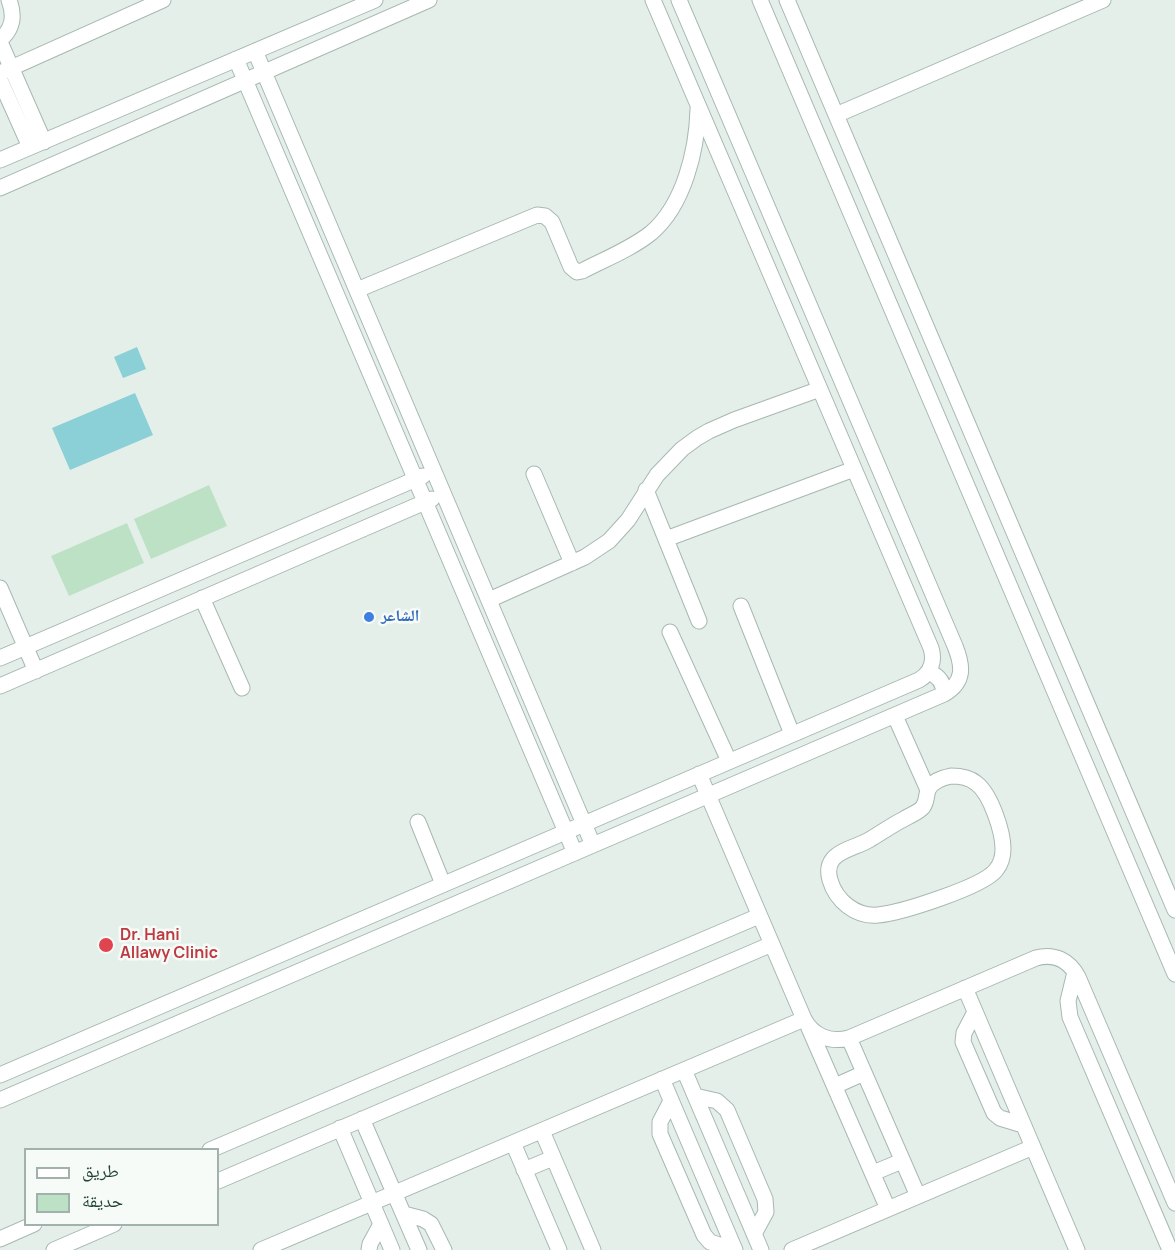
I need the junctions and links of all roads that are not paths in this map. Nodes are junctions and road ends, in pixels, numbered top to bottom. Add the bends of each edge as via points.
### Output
1 (9, 0) edge
2 (163, 0) edge
3 (429, 0) edge
4 (653, 0) edge
5 (679, 0) edge
6 (760, 0) edge
7 (787, 0) edge
8 (1103, 0) edge
9 (368, 2) edge
10 (0, 41) edge
11 (255, 51) junction
12 (236, 59) junction
13 (6, 70) edge
14 (264, 72) junction
15 (0, 80) edge
16 (245, 81) junction
17 (698, 104) junction
18 (836, 115) junction
19 (37, 144) junction
20 (0, 160) edge
21 (0, 188) edge
22 (357, 290) junction
23 (820, 389) junction
24 (854, 469) junction
25 (434, 471) junction
26 (534, 474) dead end
27 (415, 479) junction
28 (646, 490) junction
29 (444, 494) junction
30 (425, 502) junction
31 (666, 539) junction
32 (572, 563) junction
33 (0, 588) edge
34 (202, 598) junction
35 (489, 600) junction
36 (741, 606) dead end
37 (699, 621) dead end
38 (670, 632) dead end
39 (25, 647) junction
40 (933, 654) junction
41 (959, 656) junction
42 (0, 658) edge
43 (36, 671) junction
44 (929, 672) junction
45 (5, 684) edge
46 (242, 688) dead end
47 (944, 694) junction
48 (895, 716) junction
49 (792, 734) junction
50 (729, 761) junction
51 (699, 774) junction
52 (928, 790) junction
53 (708, 796) junction
54 (418, 822) dead end
55 (584, 824) junction
56 (566, 832) junction
57 (593, 845) junction
58 (575, 853) junction
59 (444, 884) junction
60 (1175, 909) edge
61 (759, 916) junction
62 (772, 944) junction
63 (1075, 972) junction
64 (1175, 975) edge
65 (965, 988) junction
66 (975, 1012) junction
67 (807, 1024) junction
68 (849, 1038) junction
69 (684, 1070) junction
70 (864, 1073) junction
71 (0, 1075) edge
72 (662, 1079) junction
73 (835, 1086) junction
74 (695, 1096) junction
75 (0, 1099) edge
76 (672, 1101) junction
77 (362, 1119) junction
78 (1023, 1125) junction
79 (340, 1128) junction
80 (542, 1131) junction
81 (513, 1143) junction
82 (1033, 1147) junction
83 (212, 1148) edge
84 (554, 1158) junction
85 (902, 1161) junction
86 (525, 1170) junction
87 (873, 1173) junction
88 (219, 1180) edge
89 (395, 1193) junction
90 (918, 1197) junction
91 (372, 1203) junction
92 (1175, 1203) edge
93 (888, 1209) junction
94 (404, 1214) junction
95 (381, 1224) junction
96 (29, 1226) edge
97 (109, 1226) edge
98 (754, 1234) junction
99 (0, 1239) edge
100 (54, 1250) edge
101 (261, 1250) edge
102 (369, 1250) edge
103 (392, 1250) edge
104 (419, 1250) edge
105 (444, 1250) edge
106 (559, 1250) edge
107 (593, 1250) edge
108 (735, 1250) edge
109 (761, 1250) edge
110 (792, 1250) edge
111 (1077, 1250) edge
112 (1170, 1250) edge

1 - 10 street via 13,18
2 - 13 street
3 - 14 street
4 - 17 street
5 - 41 street
6 - 64 street
7 - 18 street
8 - 18 street
9 - 11 street
10 - 13 street
11 - 12 street
11 - 14 street
12 - 16 street
12 - 19 street
13 - 19 street
14 - 16 street
14 - 22 street
15 - 19 street
16 - 21 street
16 - 27 street
17 - 22 street via 695,138 681,188 666,218 631,246 577,272 571,267 552,222 537,215
17 - 23 street
18 - 60 street
19 - 20 street
22 - 25 street
23 - 24 street
23 - 28 street via 709,431 669,461
24 - 31 street
24 - 40 street
25 - 27 street
25 - 29 street
26 - 32 street
27 - 30 street
27 - 39 street
28 - 31 street
28 - 32 street via 619,531 597,550
29 - 30 street
29 - 35 street
30 - 34 street
30 - 56 street
31 - 37 street
32 - 35 street
33 - 39 street
34 - 43 street
34 - 46 street
35 - 55 street
36 - 49 street
38 - 50 street
39 - 42 street
39 - 43 street
40 - 41 street via 945,661
40 - 44 street
41 - 47 street via 961,673 954,687
42 - 45 street
43 - 45 street
44 - 47 street via 941,680
44 - 49 street via 919,680
47 - 48 street
48 - 52 street
48 - 53 street
49 - 50 street
50 - 51 street
51 - 53 street
51 - 55 street
52 - 52 street via 938,780 951,776 965,777 982,789 993,810 1003,847 996,870 975,885 896,911 875,915 849,907 830,878 832,860 920,810
53 - 57 street
53 - 61 street
54 - 59 street
55 - 56 street
55 - 57 street
56 - 58 street
56 - 59 street
57 - 58 street
58 - 75 street
59 - 71 street
61 - 62 street
61 - 83 street
62 - 67 street
62 - 77 street
63 - 65 street via 1061,959 1042,956
63 - 92 street
63 - 112 street via 1068,1000 1070,1017
65 - 66 street
65 - 68 street
66 - 78 street
66 - 78 street via 964,1033 964,1046 994,1113
67 - 68 street via 821,1037
67 - 69 street
67 - 73 street
68 - 70 street
69 - 72 street
69 - 74 street
70 - 73 street
70 - 85 street
72 - 76 street
72 - 80 street
73 - 87 street
74 - 98 street
74 - 98 street via 717,1101 727,1110 761,1189 767,1207
76 - 108 street
76 - 108 street via 659,1126 665,1144 706,1239
77 - 79 street
77 - 89 street
78 - 82 street
79 - 88 street
79 - 91 street
80 - 81 street
80 - 84 street
81 - 86 street
81 - 89 street
82 - 90 street
82 - 111 street
84 - 86 street
84 - 107 street
85 - 87 street
85 - 90 street
86 - 106 street
87 - 93 street
89 - 91 street
89 - 94 street
90 - 93 street
91 - 95 street
91 - 101 street
93 - 110 street
94 - 104 street
94 - 105 street via 431,1224
95 - 102 street
95 - 103 street
96 - 99 street
97 - 100 street
98 - 109 street

